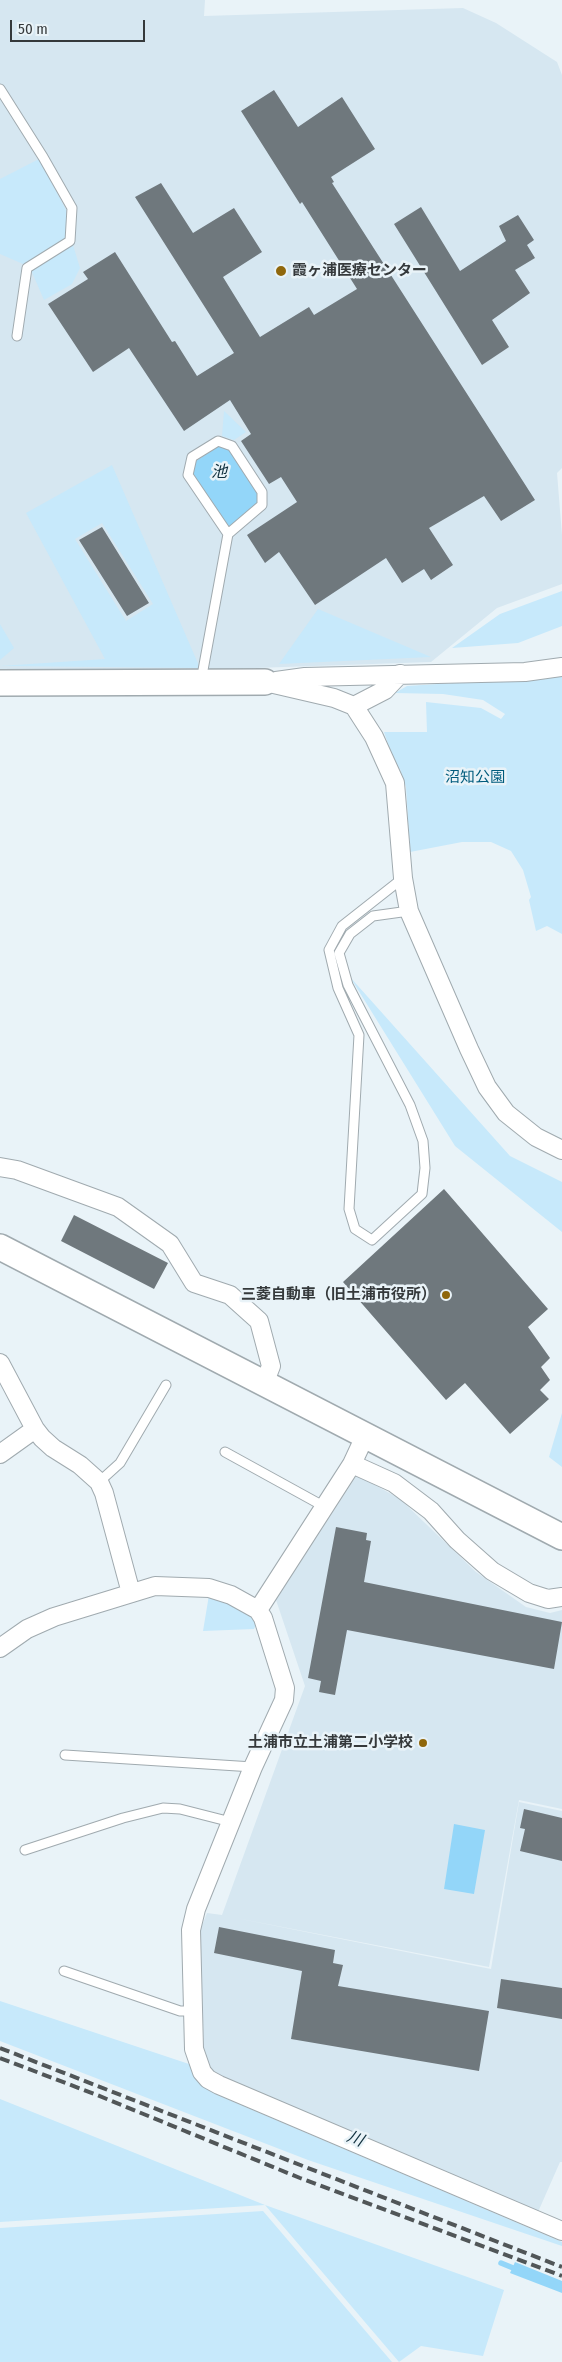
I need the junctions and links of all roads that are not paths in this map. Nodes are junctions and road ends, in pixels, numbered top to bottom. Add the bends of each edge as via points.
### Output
1 (0, 90) edge
2 (17, 336) dead end
3 (228, 534) junction
4 (562, 667) edge
5 (400, 674) junction
6 (265, 682) junction
7 (0, 683) edge
8 (201, 684) junction
9 (354, 706) junction
10 (403, 878) junction
11 (409, 911) junction
12 (562, 1150) edge
13 (0, 1167) edge
14 (0, 1247) edge
15 (0, 1363) edge
16 (264, 1384) junction
17 (166, 1385) dead end
18 (35, 1429) junction
19 (365, 1436) junction
20 (225, 1452) dead end
21 (0, 1454) edge
22 (352, 1464) junction
23 (99, 1482) junction
24 (324, 1507) junction
25 (562, 1537) edge
26 (131, 1593) junction
27 (562, 1597) edge
28 (258, 1610) junction
29 (0, 1648) edge
30 (65, 1754) dead end
31 (253, 1767) junction
32 (231, 1822) junction
33 (25, 1850) dead end
34 (64, 1971) dead end
35 (193, 2011) junction
36 (562, 2231) edge

1 - 2 lane via 72,208 70,241 27,268
3 - 3 lane via 188,475 192,457 218,441 232,446 262,492 262,505
3 - 8 lane
4 - 5 street via 525,672
5 - 6 street via 305,677
5 - 9 street via 385,690
6 - 8 street
6 - 9 street via 334,698
7 - 8 street
9 - 10 street via 374,737 395,783
10 - 11 street
10 - 11 lane via 342,926 329,950 338,988 359,1035 349,1210 355,1229 372,1240 422,1194 425,1168 423,1141 410,1105 348,985 339,953 350,934 373,916
11 - 12 street via 487,1087 506,1113 536,1137
13 - 16 street via 17,1170 118,1207 170,1244 194,1283 230,1295 259,1321 271,1366
14 - 16 street
15 - 18 street
16 - 19 street
17 - 23 lane via 120,1463
18 - 21 street
18 - 23 street via 53,1448
19 - 22 street
19 - 25 street
20 - 24 lane
22 - 24 street
22 - 27 street via 394,1483 431,1512 492,1571 529,1593 548,1599
23 - 26 street
24 - 28 street
26 - 28 street via 155,1586 209,1588 232,1594
26 - 29 street via 54,1617 28,1629
28 - 31 street via 284,1688 284,1700
30 - 31 lane
31 - 32 street
32 - 33 lane via 164,1808
32 - 35 street via 196,1909 191,1930
34 - 35 lane via 180,2011
35 - 36 street via 194,2049 208,2079

